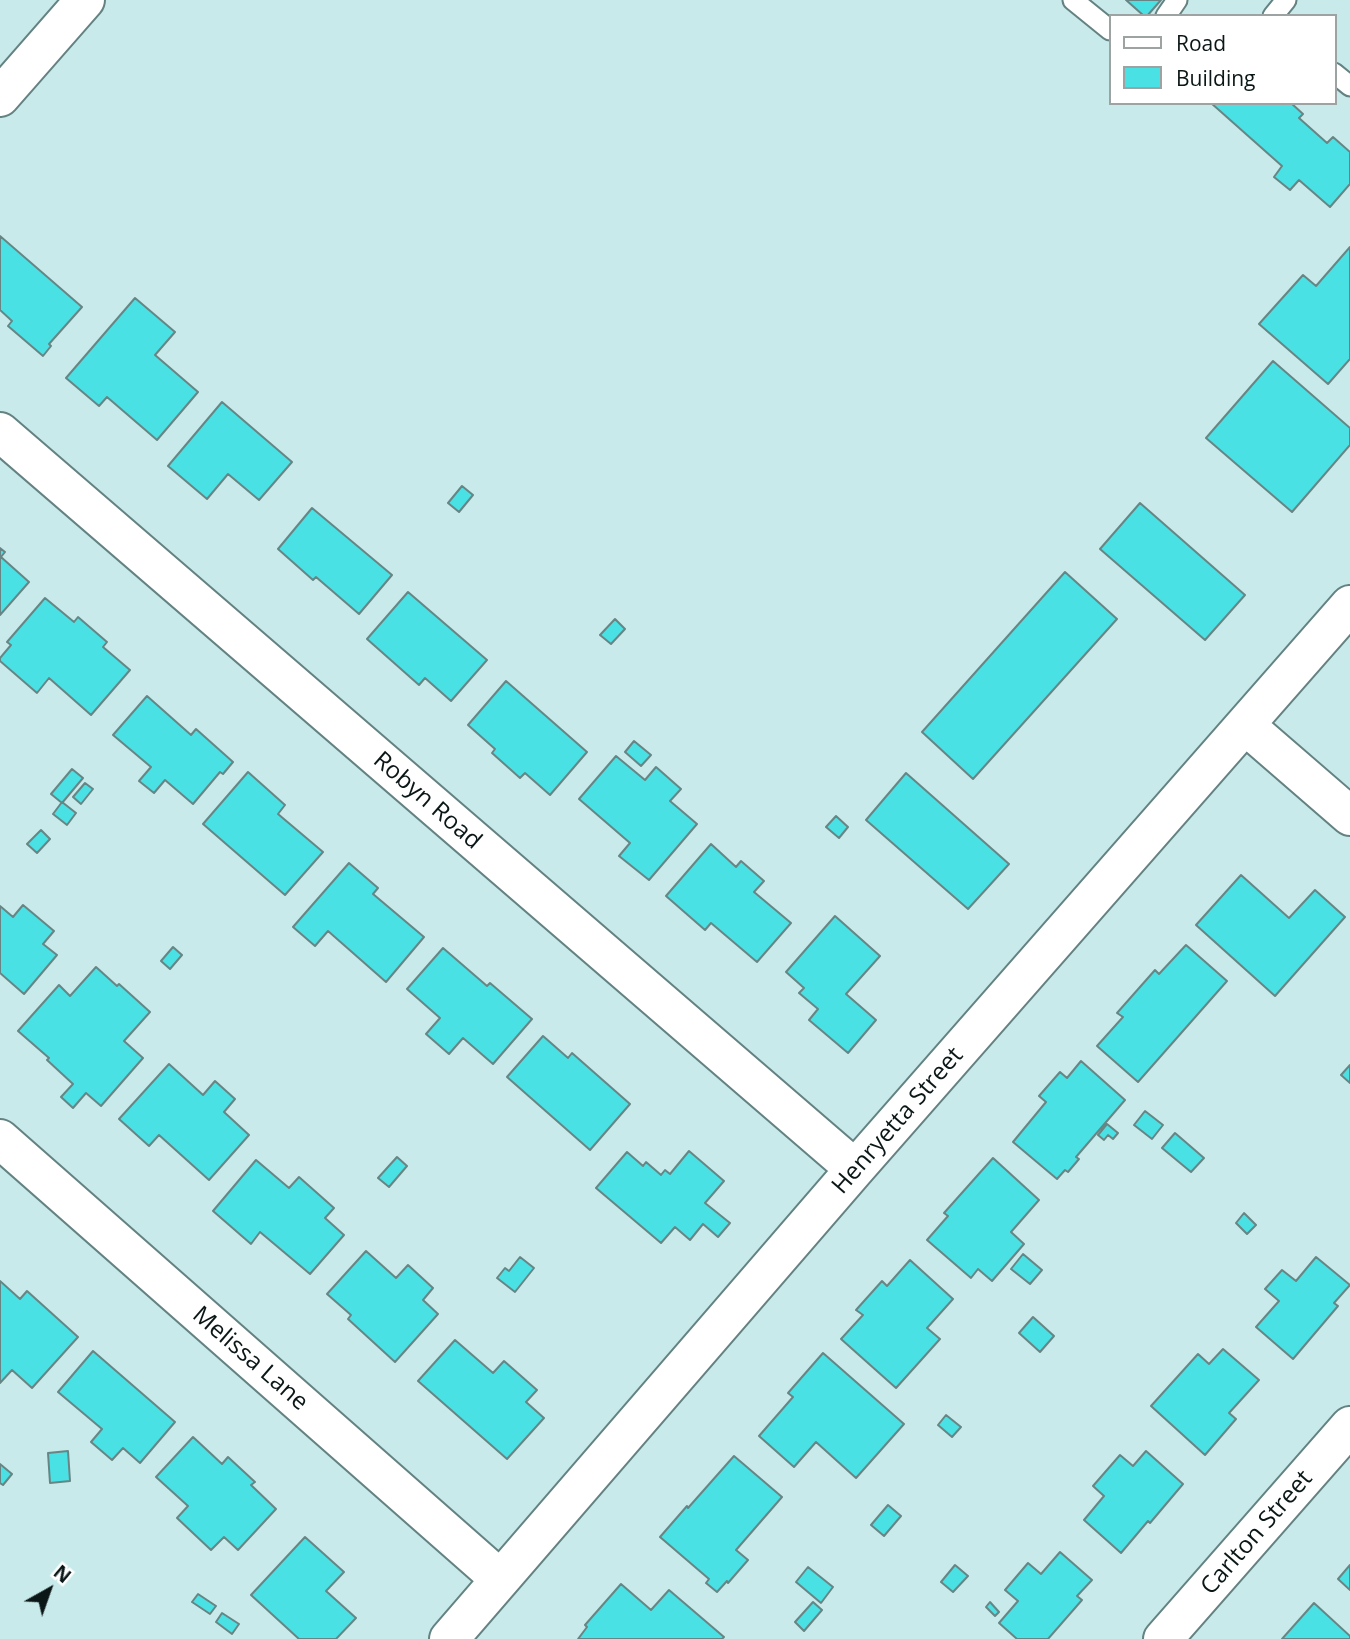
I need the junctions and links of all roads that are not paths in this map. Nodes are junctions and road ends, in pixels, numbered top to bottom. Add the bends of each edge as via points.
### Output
1 (85, 0) edge
2 (1073, 0) edge
3 (1286, 0) edge
4 (1275, 14) edge
5 (1108, 28) edge
6 (1336, 75) edge
7 (1350, 86) edge
8 (0, 97) edge
9 (0, 432) edge
10 (1350, 605) edge
11 (1245, 725) junction
12 (1350, 816) edge
13 (0, 1139) edge
14 (855, 1169) junction
15 (1350, 1426) edge
16 (500, 1579) junction
17 (449, 1639) edge
18 (1163, 1639) edge

1 - 8 street
2 - 5 lane
3 - 4 lane
6 - 7 lane
9 - 14 street, Robyn Road
10 - 11 street, Henryetta Street
11 - 12 street
11 - 14 street, Henryetta Street
13 - 16 street, Melissa Lane
14 - 16 street, Henryetta Street
15 - 18 street, Carlton Street
16 - 17 street, Henryetta Street

